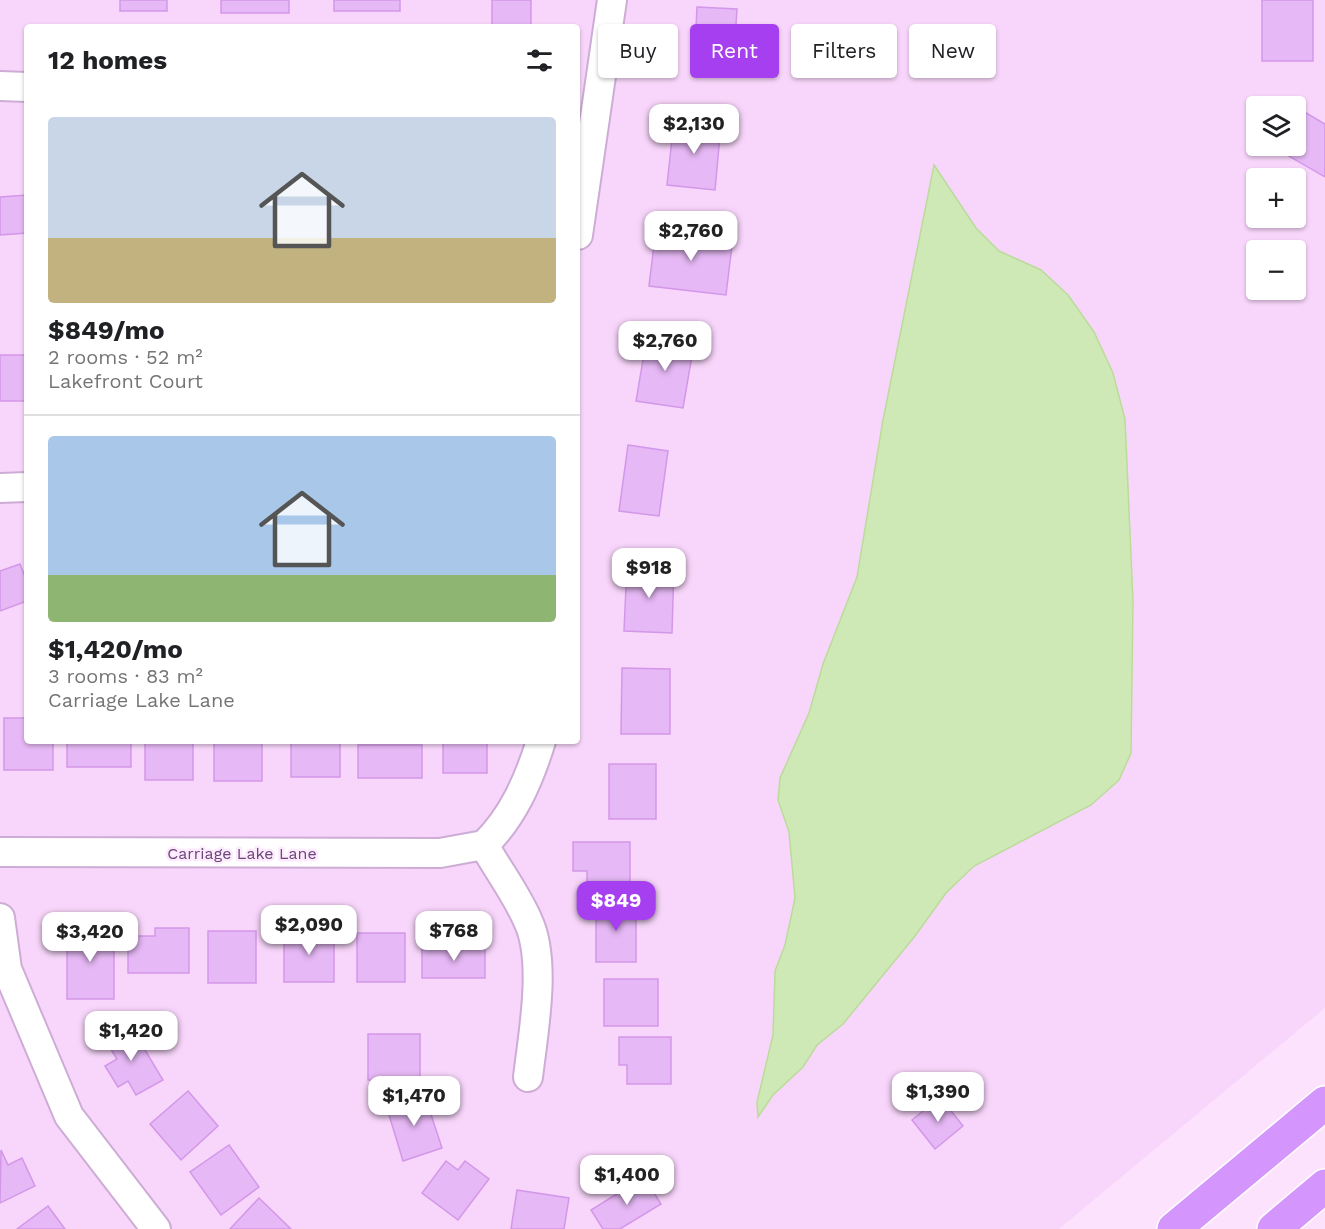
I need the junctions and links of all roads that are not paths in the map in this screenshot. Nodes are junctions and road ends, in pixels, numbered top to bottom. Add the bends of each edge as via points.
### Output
1 (612, 0) edge
2 (0, 86) edge
3 (24, 87) edge
4 (587, 90) edge
5 (580, 203) edge
6 (0, 488) edge
7 (24, 488) edge
8 (540, 744) edge
9 (484, 845) junction
10 (0, 852) edge
11 (0, 918) edge
12 (528, 1077) dead end
13 (1325, 1103) edge
14 (1325, 1186) edge
15 (156, 1229) edge
16 (1174, 1229) edge
17 (1274, 1229) edge

1 - 4 street
2 - 3 street
4 - 5 street
6 - 7 street
8 - 9 street via 531,774 507,819
9 - 10 street, Carriage Lake Lane via 440,853
9 - 12 street via 529,922 537,964
11 - 15 street via 7,969 69,1116
13 - 16 highway
14 - 17 highway

